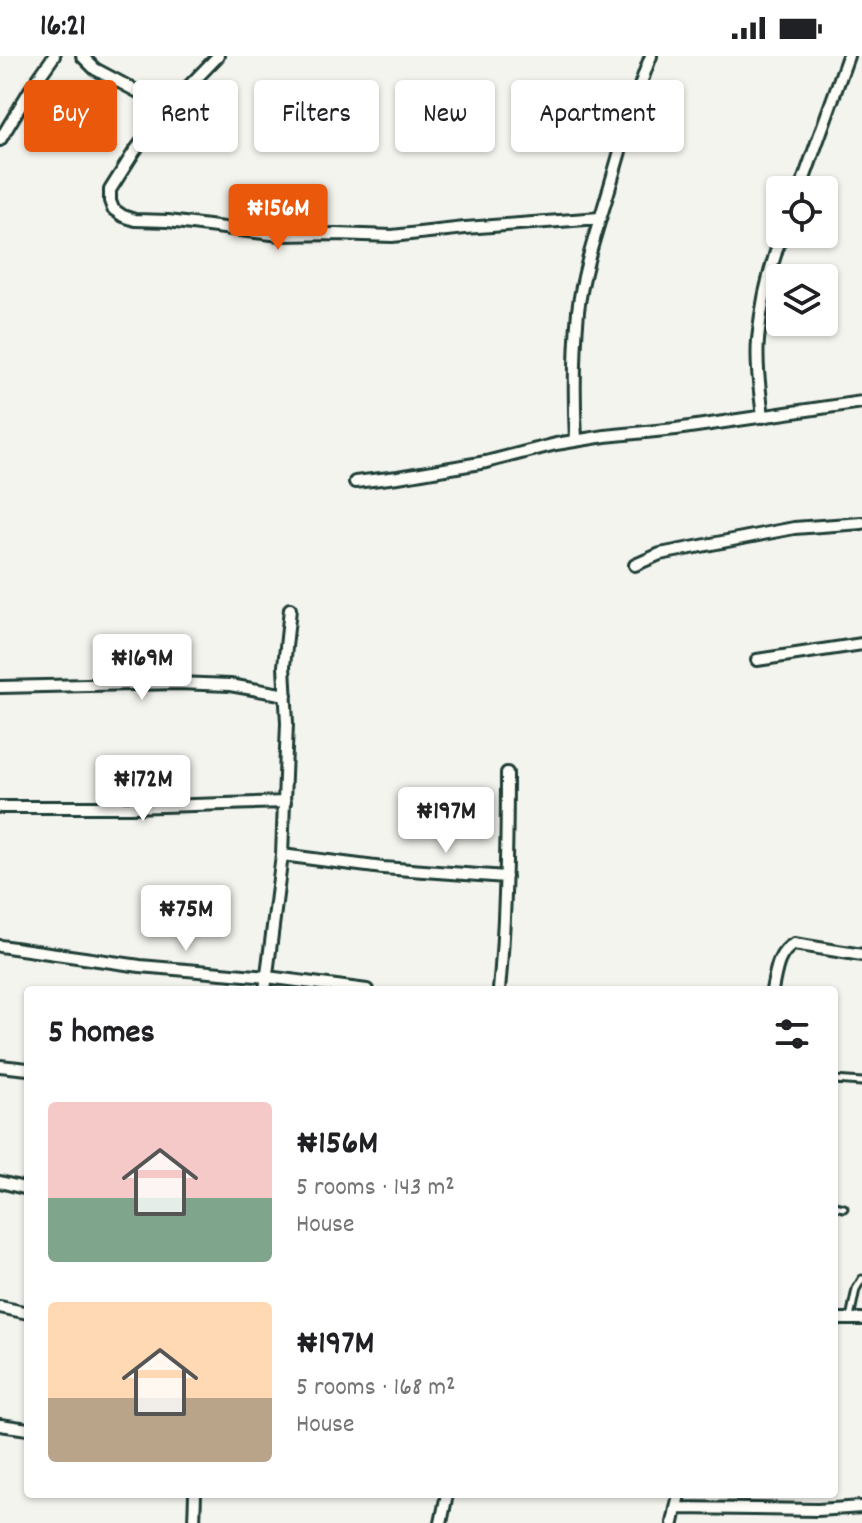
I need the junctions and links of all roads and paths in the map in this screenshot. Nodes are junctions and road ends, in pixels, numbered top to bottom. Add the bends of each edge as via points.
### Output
1 (54, 56) edge
2 (82, 56) edge
3 (218, 56) edge
4 (651, 56) edge
5 (848, 56) edge
6 (195, 80) edge
7 (133, 89) edge
8 (0, 140) edge
9 (134, 152) edge
10 (805, 176) edge
11 (600, 218) junction
12 (778, 248) edge
13 (862, 402) edge
14 (763, 417) junction
15 (576, 441) junction
16 (355, 482) dead end
17 (862, 523) edge
18 (635, 565) dead end
19 (290, 609) dead end
20 (862, 644) edge
21 (757, 660) dead end
22 (0, 687) edge
23 (286, 695) junction
24 (507, 773) dead end
25 (285, 802) junction
26 (0, 807) edge
27 (282, 855) junction
28 (506, 877) junction
29 (0, 946) edge
30 (862, 955) edge
31 (267, 977) junction
32 (266, 986) edge
33 (336, 986) edge
34 (499, 986) edge
35 (773, 986) edge
36 (0, 1066) edge
37 (24, 1069) edge
38 (838, 1080) edge
39 (862, 1082) edge
40 (0, 1182) edge
41 (24, 1188) edge
42 (838, 1207) edge
43 (844, 1208) dead end
44 (862, 1279) edge
45 (0, 1307) edge
46 (24, 1312) edge
47 (856, 1319) edge
48 (0, 1425) edge
49 (24, 1428) edge
50 (195, 1498) edge
51 (446, 1498) edge
52 (678, 1498) edge
53 (862, 1507) edge
54 (677, 1508) junction
55 (194, 1523) edge
56 (441, 1523) edge
57 (673, 1523) edge

1 - 8 street
2 - 7 street
3 - 6 street
4 - 11 street
5 - 10 street
9 - 11 street via 110,190 110,201 113,209 135,220 280,235 392,236
11 - 15 street via 579,309
12 - 14 street via 758,342
13 - 14 street
14 - 15 street
15 - 16 street via 486,462
17 - 18 street via 794,528 660,554
19 - 23 street
20 - 21 street
22 - 23 street via 177,683
23 - 25 street
24 - 28 street
25 - 26 street
25 - 27 street
27 - 28 street
27 - 31 street
28 - 34 street
29 - 31 street
30 - 35 street via 794,944 778,961
31 - 32 street
31 - 33 street
36 - 37 street
38 - 39 lane
40 - 41 street
42 - 43 lane
44 - 47 lane via 856,1289
45 - 46 street
48 - 49 street
50 - 55 street
51 - 56 street
52 - 54 street
53 - 54 street
54 - 57 street

